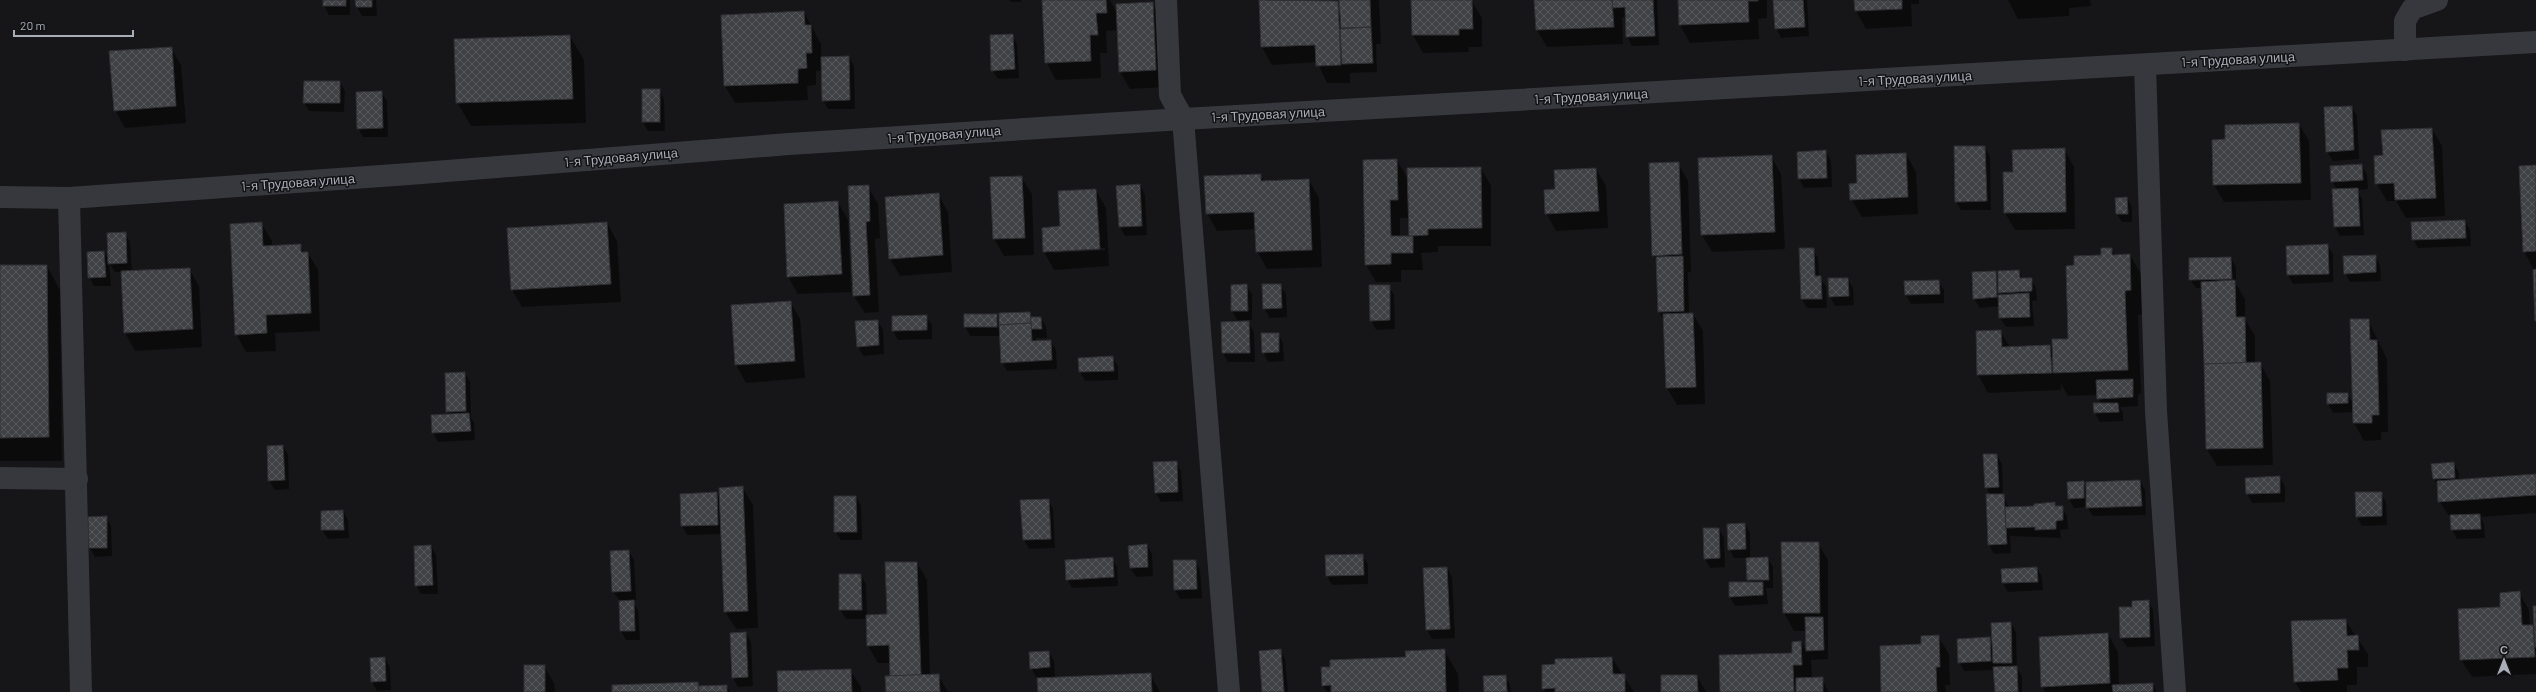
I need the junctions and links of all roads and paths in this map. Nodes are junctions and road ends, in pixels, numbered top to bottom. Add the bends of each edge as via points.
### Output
1 (1166, 0) edge
2 (2437, 0) edge
3 (2536, 42) edge
4 (2405, 50) junction
5 (2145, 65) junction
6 (1183, 119) junction
7 (0, 197) edge
8 (69, 198) junction
9 (0, 478) edge
10 (77, 479) junction
11 (81, 692) edge
12 (1230, 692) edge
13 (2175, 692) edge

1 - 6 street via 1170,95
2 - 4 street via 2412,9 2405,21
3 - 4 street, 1-я Трудовая улица
4 - 5 street, 1-я Трудовая улица
5 - 6 street, 1-я Трудовая улица
5 - 13 street via 2156,411
6 - 8 street, 1-я Трудовая улица via 789,144
6 - 12 street
7 - 8 street, 1-я Трудовая улица
8 - 10 street
9 - 10 street
10 - 11 street

